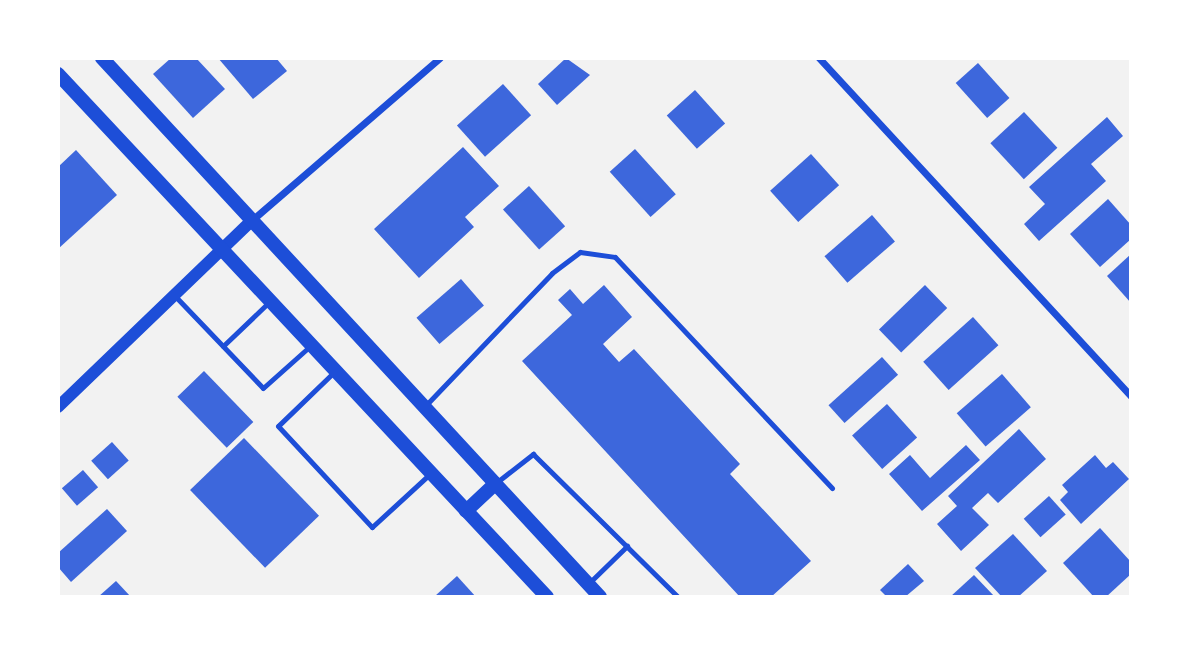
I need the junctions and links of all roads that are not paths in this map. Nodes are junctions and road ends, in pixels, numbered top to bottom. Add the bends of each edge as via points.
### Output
1 (102, 58) edge
2 (440, 58) edge
3 (819, 58) edge
4 (58, 74) edge
5 (251, 221) junction
6 (221, 250) junction
7 (175, 295) junction
8 (271, 301) junction
9 (311, 345) junction
10 (223, 346) junction
11 (336, 370) junction
12 (1131, 396) edge
13 (58, 407) edge
14 (424, 407) junction
15 (431, 473) junction
16 (495, 484) junction
17 (832, 488) dead end
18 (467, 511) junction
19 (627, 546) junction
20 (588, 584) junction
21 (547, 597) edge
22 (600, 597) edge
23 (678, 597) edge

1 - 5 main road
2 - 5 street
3 - 12 street
4 - 6 main road
5 - 6 street
5 - 14 main road
6 - 7 street
6 - 8 main road
7 - 10 lane
7 - 13 street
8 - 9 main road
8 - 10 lane
9 - 10 lane via 263,388
9 - 11 main road
11 - 15 main road
11 - 15 lane via 278,426 372,527
14 - 16 main road
14 - 17 lane via 552,273 580,253 615,257
15 - 18 main road
16 - 18 main road
16 - 19 lane via 533,454
16 - 20 main road
18 - 21 main road
19 - 20 lane
19 - 23 lane
20 - 22 main road

